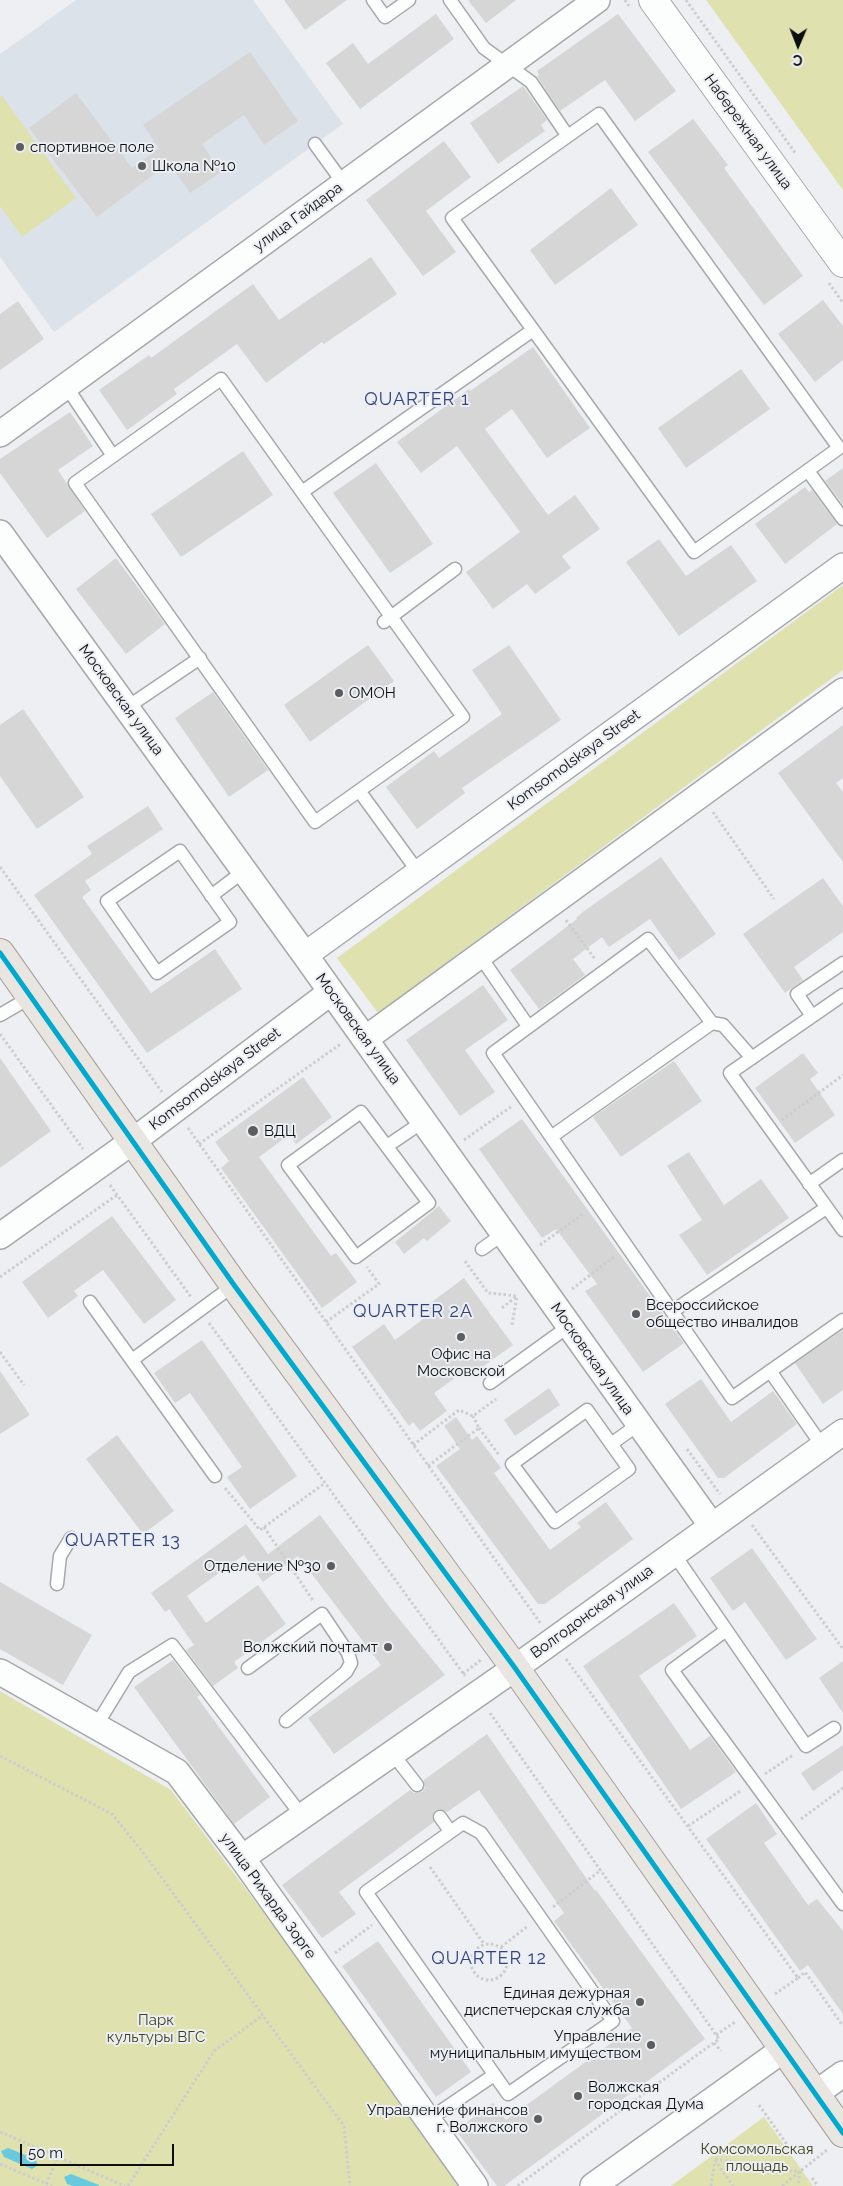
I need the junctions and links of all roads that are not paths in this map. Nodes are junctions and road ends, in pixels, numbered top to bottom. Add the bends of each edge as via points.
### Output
1 (373, 0) edge
2 (409, 0) edge
3 (450, 0) edge
4 (597, 0) edge
5 (654, 0) edge
6 (509, 64) junction
7 (567, 135) junction
8 (315, 144) dead end
9 (344, 184) junction
10 (843, 263) edge
11 (533, 330) junction
12 (66, 386) junction
13 (0, 434) edge
14 (113, 456) junction
15 (808, 470) junction
16 (302, 492) junction
17 (843, 519) edge
18 (0, 533) edge
19 (843, 566) edge
20 (455, 569) dead end
21 (388, 619) junction
22 (200, 658) junction
23 (843, 691) edge
24 (126, 708) junction
25 (360, 792) junction
26 (244, 871) junction
27 (419, 872) junction
28 (211, 896) junction
29 (0, 954) edge
30 (305, 955) junction
31 (480, 956) junction
32 (843, 964) edge
33 (331, 992) junction
34 (843, 995) edge
35 (31, 997) junction
36 (0, 1015) edge
37 (812, 1016) junction
38 (712, 1023) junction
39 (528, 1026) junction
40 (355, 1040) junction
41 (752, 1058) junction
42 (424, 1121) junction
43 (551, 1137) junction
44 (132, 1141) junction
45 (387, 1146) junction
46 (843, 1160) edge
47 (809, 1184) junction
48 (826, 1208) junction
49 (843, 1230) edge
50 (504, 1234) junction
51 (0, 1236) edge
52 (482, 1249) dead end
53 (234, 1285) junction
54 (90, 1302) dead end
55 (674, 1311) junction
56 (843, 1320) edge
57 (569, 1326) junction
58 (132, 1360) junction
59 (770, 1371) junction
60 (490, 1383) road end
61 (639, 1424) junction
62 (833, 1440) edge
63 (611, 1444) junction
64 (215, 1476) road end
65 (712, 1526) junction
66 (71, 1538) dead end
67 (674, 1554) junction
68 (57, 1584) dead end
69 (725, 1631) junction
70 (248, 1668) dead end
71 (515, 1668) junction
72 (0, 1672) edge
73 (286, 1721) dead end
74 (96, 1726) junction
75 (834, 1728) dead end
76 (392, 1753) junction
77 (416, 1785) dead end
78 (302, 1816) junction
79 (440, 1817) dead end
80 (450, 1831) junction
81 (242, 1858) junction
82 (843, 1904) edge
83 (784, 2049) junction
84 (843, 2074) edge
85 (494, 2075) junction
86 (815, 2094) junction
87 (428, 2120) junction
88 (839, 2138) edge
89 (475, 2186) edge
90 (593, 2186) edge

1 - 2 lane via 385,17
3 - 6 lane via 484,48
4 - 6 street, улица Гайдара
5 - 10 street, Набережная улица
6 - 7 lane via 531,82
6 - 9 street, улица Гайдара
7 - 11 lane via 452,218
7 - 15 lane via 599,114 839,448
8 - 9 lane
9 - 12 street, улица Гайдара
11 - 15 lane via 694,552
11 - 16 lane
12 - 13 street, улица Гайдара
12 - 14 lane
14 - 16 lane via 221,379
14 - 22 lane via 75,483
15 - 17 lane
16 - 21 lane
18 - 24 street, Московская улица
19 - 27 street, Komsomolskaya Street
20 - 21 lane
21 - 25 lane via 463,718
22 - 24 lane
22 - 25 lane via 315,822
23 - 31 street
24 - 26 street, Московская улица
25 - 27 lane
26 - 28 lane
26 - 30 street, Московская улица
27 - 30 street, Komsomolskaya Street
28 - 28 lane via 180,851 107,901 157,973 230,922
29 - 35 main road
30 - 33 street, Московская улица
31 - 39 lane
31 - 40 street
32 - 37 lane via 797,994
33 - 40 street, Московская улица
33 - 44 street, Komsomolskaya Street
34 - 37 lane
35 - 36 lane
35 - 44 main road
37 - 41 lane
38 - 39 lane via 648,939
38 - 41 lane via 723,1025
38 - 43 lane
39 - 43 lane via 493,1053
40 - 42 street, Московская улица
41 - 47 lane via 730,1073
42 - 45 lane
42 - 50 street, Московская улица
43 - 55 lane
44 - 51 street, Komsomolskaya Street
44 - 53 main road
45 - 45 lane via 361,1112 288,1165 356,1257 429,1203
46 - 47 lane
47 - 48 lane
48 - 49 lane
48 - 55 lane
50 - 52 lane
50 - 57 street, Московская улица
53 - 58 lane
53 - 71 main road
54 - 58 lane
55 - 59 lane via 732,1398
56 - 59 lane
57 - 60 lane
57 - 61 street, Московская улица
58 - 64 lane
59 - 62 lane
61 - 63 lane
61 - 65 street, Московская улица
62 - 65 street, Волгодонская улица
63 - 63 lane via 587,1410 512,1464 555,1522 629,1469
65 - 67 street, Волгодонская улица
66 - 68 lane via 60,1556
67 - 69 lane
67 - 71 street, Волгодонская улица
69 - 75 lane via 806,1746
69 - 82 lane via 672,1670
70 - 73 lane via 322,1614 348,1653 351,1663 346,1672
71 - 76 street, Волгодонская улица
71 - 83 main road
72 - 74 street, улица Рихарда Зорге
74 - 78 lane via 129,1672 172,1645
74 - 81 street, улица Рихарда Зорге via 177,1772
76 - 77 lane
76 - 78 street, Волгодонская улица
78 - 81 street, Волгодонская улица
79 - 80 lane
80 - 85 lane via 366,1892
80 - 85 lane via 463,1823 481,1833 613,2021 508,2094
81 - 87 street, улица Рихарда Зорге
83 - 86 main road
83 - 90 street
84 - 86 street
85 - 87 lane
86 - 88 main road
87 - 89 street, улица Рихарда Зорге

